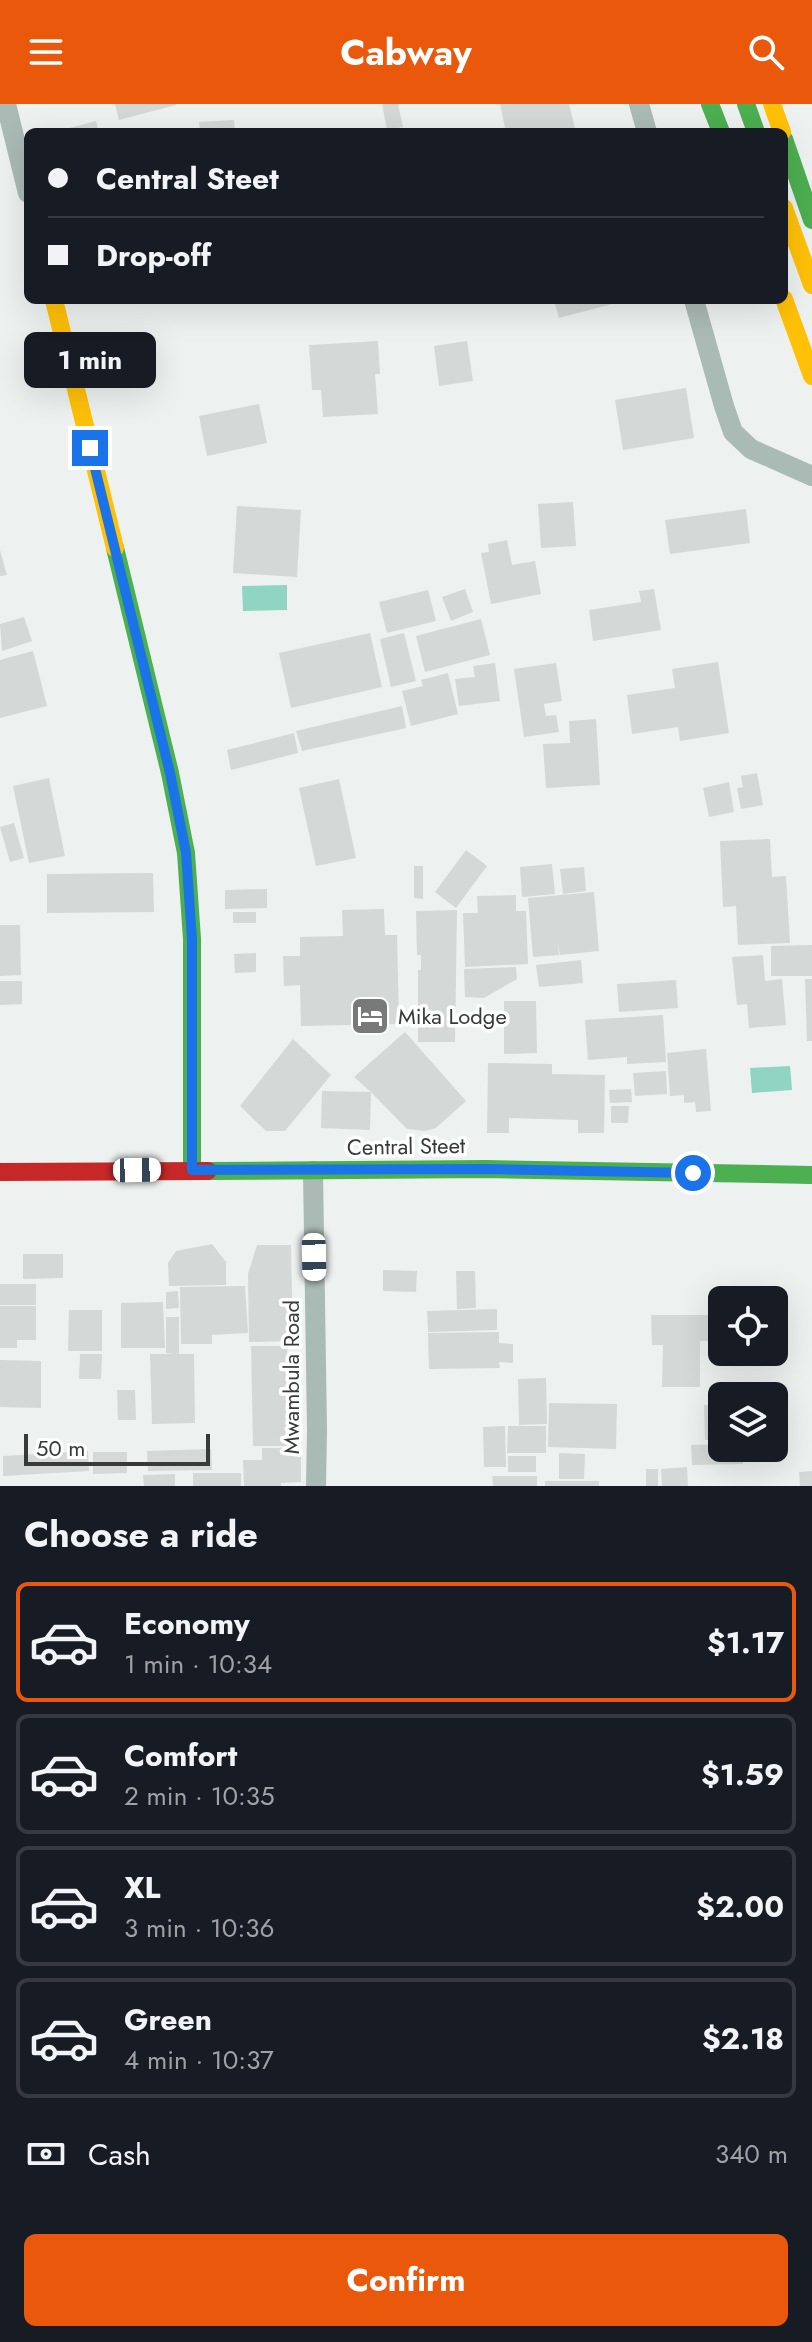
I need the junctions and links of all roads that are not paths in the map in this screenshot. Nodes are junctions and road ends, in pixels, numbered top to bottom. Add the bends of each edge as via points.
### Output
1 (6, 104) edge
2 (639, 104) edge
3 (710, 104) edge
4 (746, 104) edge
5 (772, 104) edge
6 (646, 128) edge
7 (719, 128) edge
8 (755, 128) edge
9 (781, 128) edge
10 (788, 151) edge
11 (24, 177) edge
12 (788, 219) edge
13 (812, 220) edge
14 (812, 285) edge
15 (55, 304) edge
16 (695, 304) edge
17 (786, 304) edge
18 (812, 376) edge
19 (812, 476) edge
20 (192, 1170) junction
21 (313, 1171) junction
22 (0, 1172) edge
23 (812, 1175) edge
24 (316, 1486) edge

1 - 11 street
2 - 6 street
3 - 7 street
4 - 8 street
5 - 9 street
10 - 13 street
12 - 14 street
15 - 20 street via 186,853 192,939
16 - 19 street via 733,432 751,449
17 - 18 street
20 - 21 street, Central Steet
20 - 22 street, Central Steet
21 - 23 street, Central Steet
21 - 24 street, Mwambula Road

